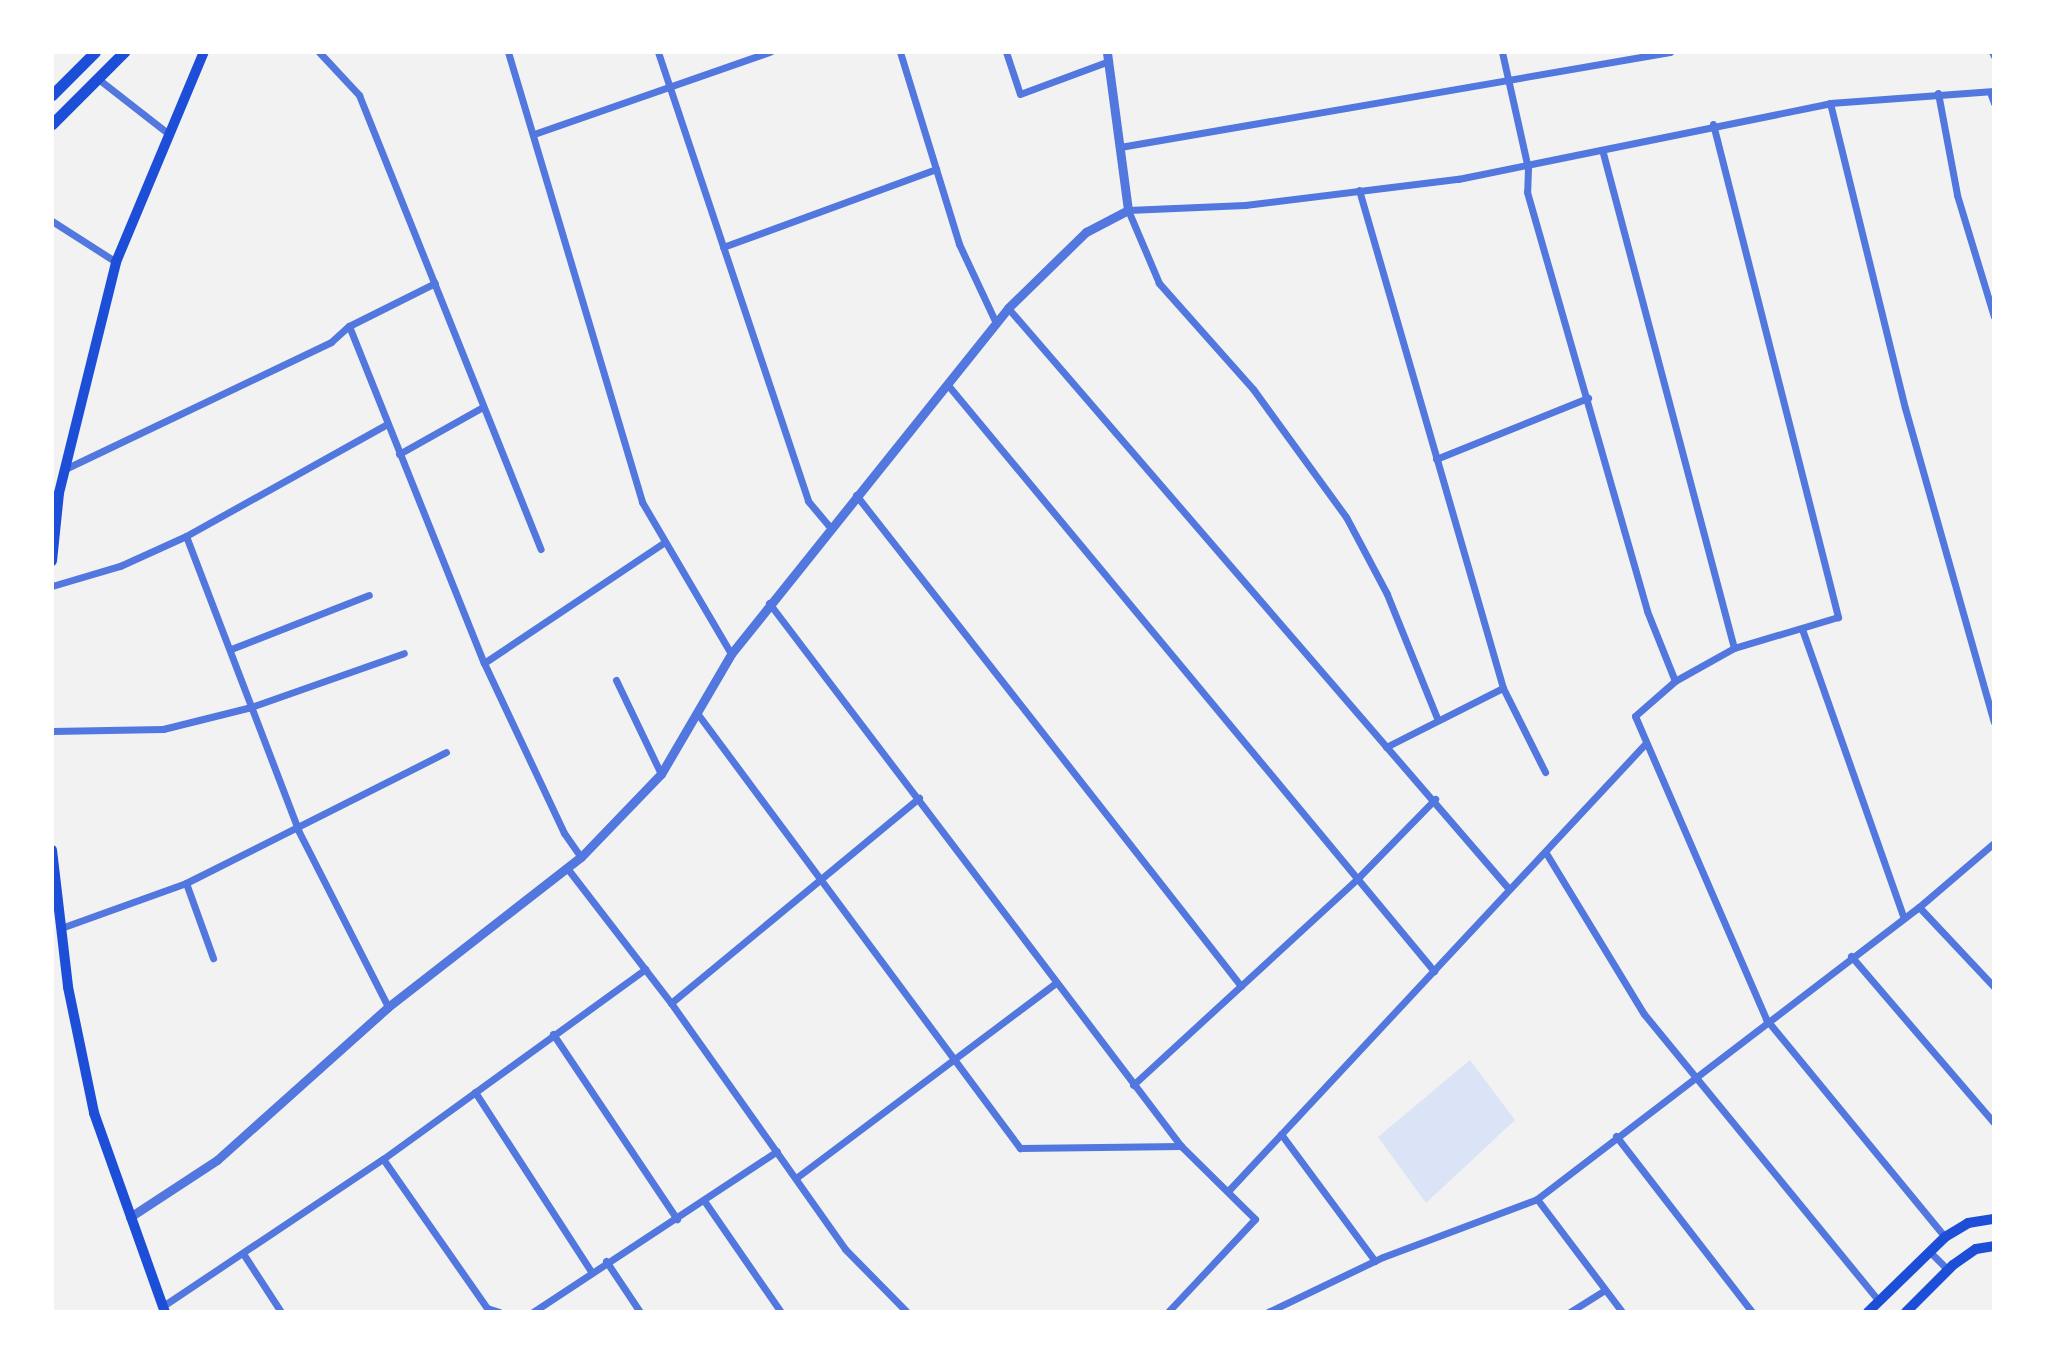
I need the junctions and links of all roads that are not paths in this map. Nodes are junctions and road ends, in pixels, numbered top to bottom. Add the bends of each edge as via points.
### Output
1 (95, 52) edge
2 (124, 52) edge
3 (204, 52) edge
4 (319, 52) edge
5 (508, 52) edge
6 (658, 52) edge
7 (770, 52) edge
8 (900, 52) edge
9 (1006, 52) edge
10 (1502, 52) edge
11 (1670, 52) edge
12 (1108, 56) edge
13 (1511, 77) junction
14 (97, 78) junction
15 (670, 87) junction
16 (1992, 91) edge
17 (1938, 93) junction
18 (52, 95) edge
19 (1830, 103) junction
20 (1994, 103) edge
21 (52, 124) edge
22 (1713, 124) junction
23 (169, 134) junction
24 (534, 134) junction
25 (1120, 147) junction
26 (1603, 153) junction
27 (1528, 168) junction
28 (936, 169) junction
29 (1359, 190) junction
30 (1128, 210) junction
31 (52, 221) edge
32 (723, 247) junction
33 (116, 262) junction
34 (435, 283) junction
35 (1008, 308) junction
36 (1994, 317) edge
37 (996, 323) junction
38 (349, 326) junction
39 (947, 384) junction
40 (1588, 398) junction
41 (481, 408) junction
42 (387, 424) junction
43 (399, 454) junction
44 (1436, 459) junction
45 (65, 469) junction
46 (856, 495) junction
47 (830, 527) junction
48 (186, 536) junction
49 (663, 543) junction
50 (541, 549) dead end
51 (52, 561) edge
52 (52, 586) edge
53 (369, 595) dead end
54 (769, 603) junction
55 (1802, 629) junction
56 (1734, 648) junction
57 (231, 649) junction
58 (404, 653) dead end
59 (731, 654) junction
60 (484, 663) junction
61 (616, 680) dead end
62 (1675, 681) junction
63 (1503, 688) junction
64 (251, 707) junction
65 (697, 713) junction
66 (1437, 718) junction
67 (1994, 722) edge
68 (52, 731) edge
69 (1645, 744) junction
70 (1386, 747) junction
71 (446, 752) dead end
72 (1545, 772) dead end
73 (661, 774) junction
74 (919, 798) junction
75 (1435, 799) junction
76 (298, 830) junction
77 (1994, 843) edge
78 (52, 850) edge
79 (1546, 853) junction
80 (581, 857) junction
81 (567, 868) junction
82 (823, 877) junction
83 (1357, 879) junction
84 (186, 883) junction
85 (1509, 889) junction
86 (1919, 907) junction
87 (1904, 918) junction
88 (61, 928) junction
89 (1851, 956) junction
90 (213, 958) dead end
91 (645, 969) junction
92 (1434, 971) junction
93 (1056, 983) junction
94 (1241, 986) junction
95 (1994, 987) edge
96 (671, 1003) junction
97 (388, 1007) junction
98 (1766, 1019) junction
99 (553, 1034) junction
100 (954, 1062) junction
101 (1696, 1075) junction
102 (1133, 1085) junction
103 (475, 1092) junction
104 (1994, 1123) edge
105 (1281, 1134) junction
106 (1616, 1136) junction
107 (1181, 1146) junction
108 (777, 1151) junction
109 (383, 1159) junction
110 (796, 1178) junction
111 (1229, 1190) junction
112 (1537, 1199) junction
113 (705, 1202) junction
114 (130, 1217) junction
115 (1994, 1218) edge
116 (677, 1219) junction
117 (1994, 1229) edge
118 (1945, 1237) junction
119 (1994, 1246) edge
120 (1929, 1251) junction
121 (244, 1255) junction
122 (606, 1261) junction
123 (1375, 1261) junction
124 (1948, 1270) junction
125 (591, 1271) junction
126 (1605, 1290) junction
127 (1879, 1301) junction
128 (164, 1309) edge
129 (281, 1312) edge
130 (499, 1312) edge
131 (533, 1312) edge
132 (640, 1312) edge
133 (781, 1312) edge
134 (907, 1312) edge
135 (1168, 1312) edge
136 (1268, 1312) edge
137 (1570, 1312) edge
138 (1622, 1312) edge
139 (1752, 1312) edge
140 (1868, 1312) edge
141 (1906, 1312) edge

1 - 18 main road
2 - 14 main road
3 - 23 main road
4 - 34 street via 359,95
5 - 24 street
6 - 15 street
7 - 15 street
8 - 28 street
9 - 12 street via 1020,94
10 - 13 street
11 - 13 street
12 - 25 street
13 - 25 street
13 - 27 street
14 - 21 main road
14 - 23 street
15 - 24 street
15 - 32 street
16 - 17 street
16 - 20 street
17 - 19 street
17 - 36 street via 1957,195
19 - 22 street
19 - 67 street via 1905,408
22 - 26 street
22 - 55 street via 1838,617
23 - 33 main road
24 - 49 street via 642,502
25 - 30 street
26 - 27 street
26 - 56 street
27 - 29 street
27 - 40 street via 1527,192
28 - 32 street
28 - 37 street via 959,244
29 - 30 street via 1245,205
29 - 44 street
30 - 35 street via 1086,232
30 - 66 street via 1159,283 1253,389 1346,517 1387,594
31 - 33 street
32 - 47 street via 808,501
33 - 45 main road
34 - 38 street
34 - 41 street
35 - 37 street
35 - 70 street
37 - 39 street
38 - 42 street
38 - 45 street via 331,342
39 - 46 street
39 - 83 street
40 - 44 street
40 - 62 street via 1647,611
41 - 43 street
41 - 50 street
42 - 43 street
42 - 48 street
43 - 60 street
44 - 63 street
45 - 51 main road
46 - 47 street
46 - 94 street
47 - 54 street
48 - 52 street via 120,566
48 - 57 street
49 - 59 street
49 - 60 street
53 - 57 street
54 - 59 street
54 - 74 street
55 - 56 street
55 - 87 street
56 - 62 street
57 - 64 street
58 - 64 street
59 - 65 street
60 - 80 street via 564,833
61 - 73 street
62 - 69 street via 1635,716
63 - 66 street
63 - 72 street
64 - 68 street via 163,729
64 - 76 street
65 - 73 street
65 - 82 street
66 - 70 street
69 - 79 street
69 - 98 street
70 - 75 street
71 - 76 street
73 - 80 street
74 - 82 street
74 - 93 street
75 - 83 street
75 - 85 street
76 - 84 street
76 - 97 street
77 - 86 street
78 - 88 main road
79 - 85 street
79 - 101 street via 1644,1014
80 - 81 street
81 - 91 street
81 - 97 street
82 - 96 street
82 - 100 street
83 - 92 street
83 - 94 street
84 - 88 street
84 - 90 street
85 - 92 street
86 - 87 street
86 - 95 street
87 - 89 street
88 - 114 main road via 94,1113
89 - 98 street
89 - 104 street
91 - 96 street
91 - 99 street
92 - 105 street
93 - 100 street
93 - 102 street
94 - 102 street
96 - 108 street
97 - 114 street via 217,1160
98 - 101 street
98 - 118 street
99 - 103 street
99 - 116 street
100 - 107 street via 1020,1148
100 - 110 street
101 - 106 street
101 - 127 street
102 - 107 street
103 - 109 street
103 - 125 street
105 - 111 street
105 - 123 street
106 - 112 street
106 - 139 street
107 - 111 street
108 - 110 street
108 - 113 street
109 - 121 street
109 - 130 street via 487,1308
110 - 134 street via 845,1249
111 - 135 street via 1255,1219
112 - 123 street
112 - 126 street
113 - 116 street
113 - 133 street
114 - 128 main road
115 - 117 street
115 - 118 main road via 1968,1223
116 - 122 street
118 - 120 main road
119 - 124 main road via 1976,1249
120 - 124 street
120 - 127 main road
121 - 128 street
121 - 129 street
122 - 125 street
122 - 132 street
123 - 136 street
124 - 141 main road
125 - 131 street
126 - 137 street
126 - 138 street
127 - 140 main road

